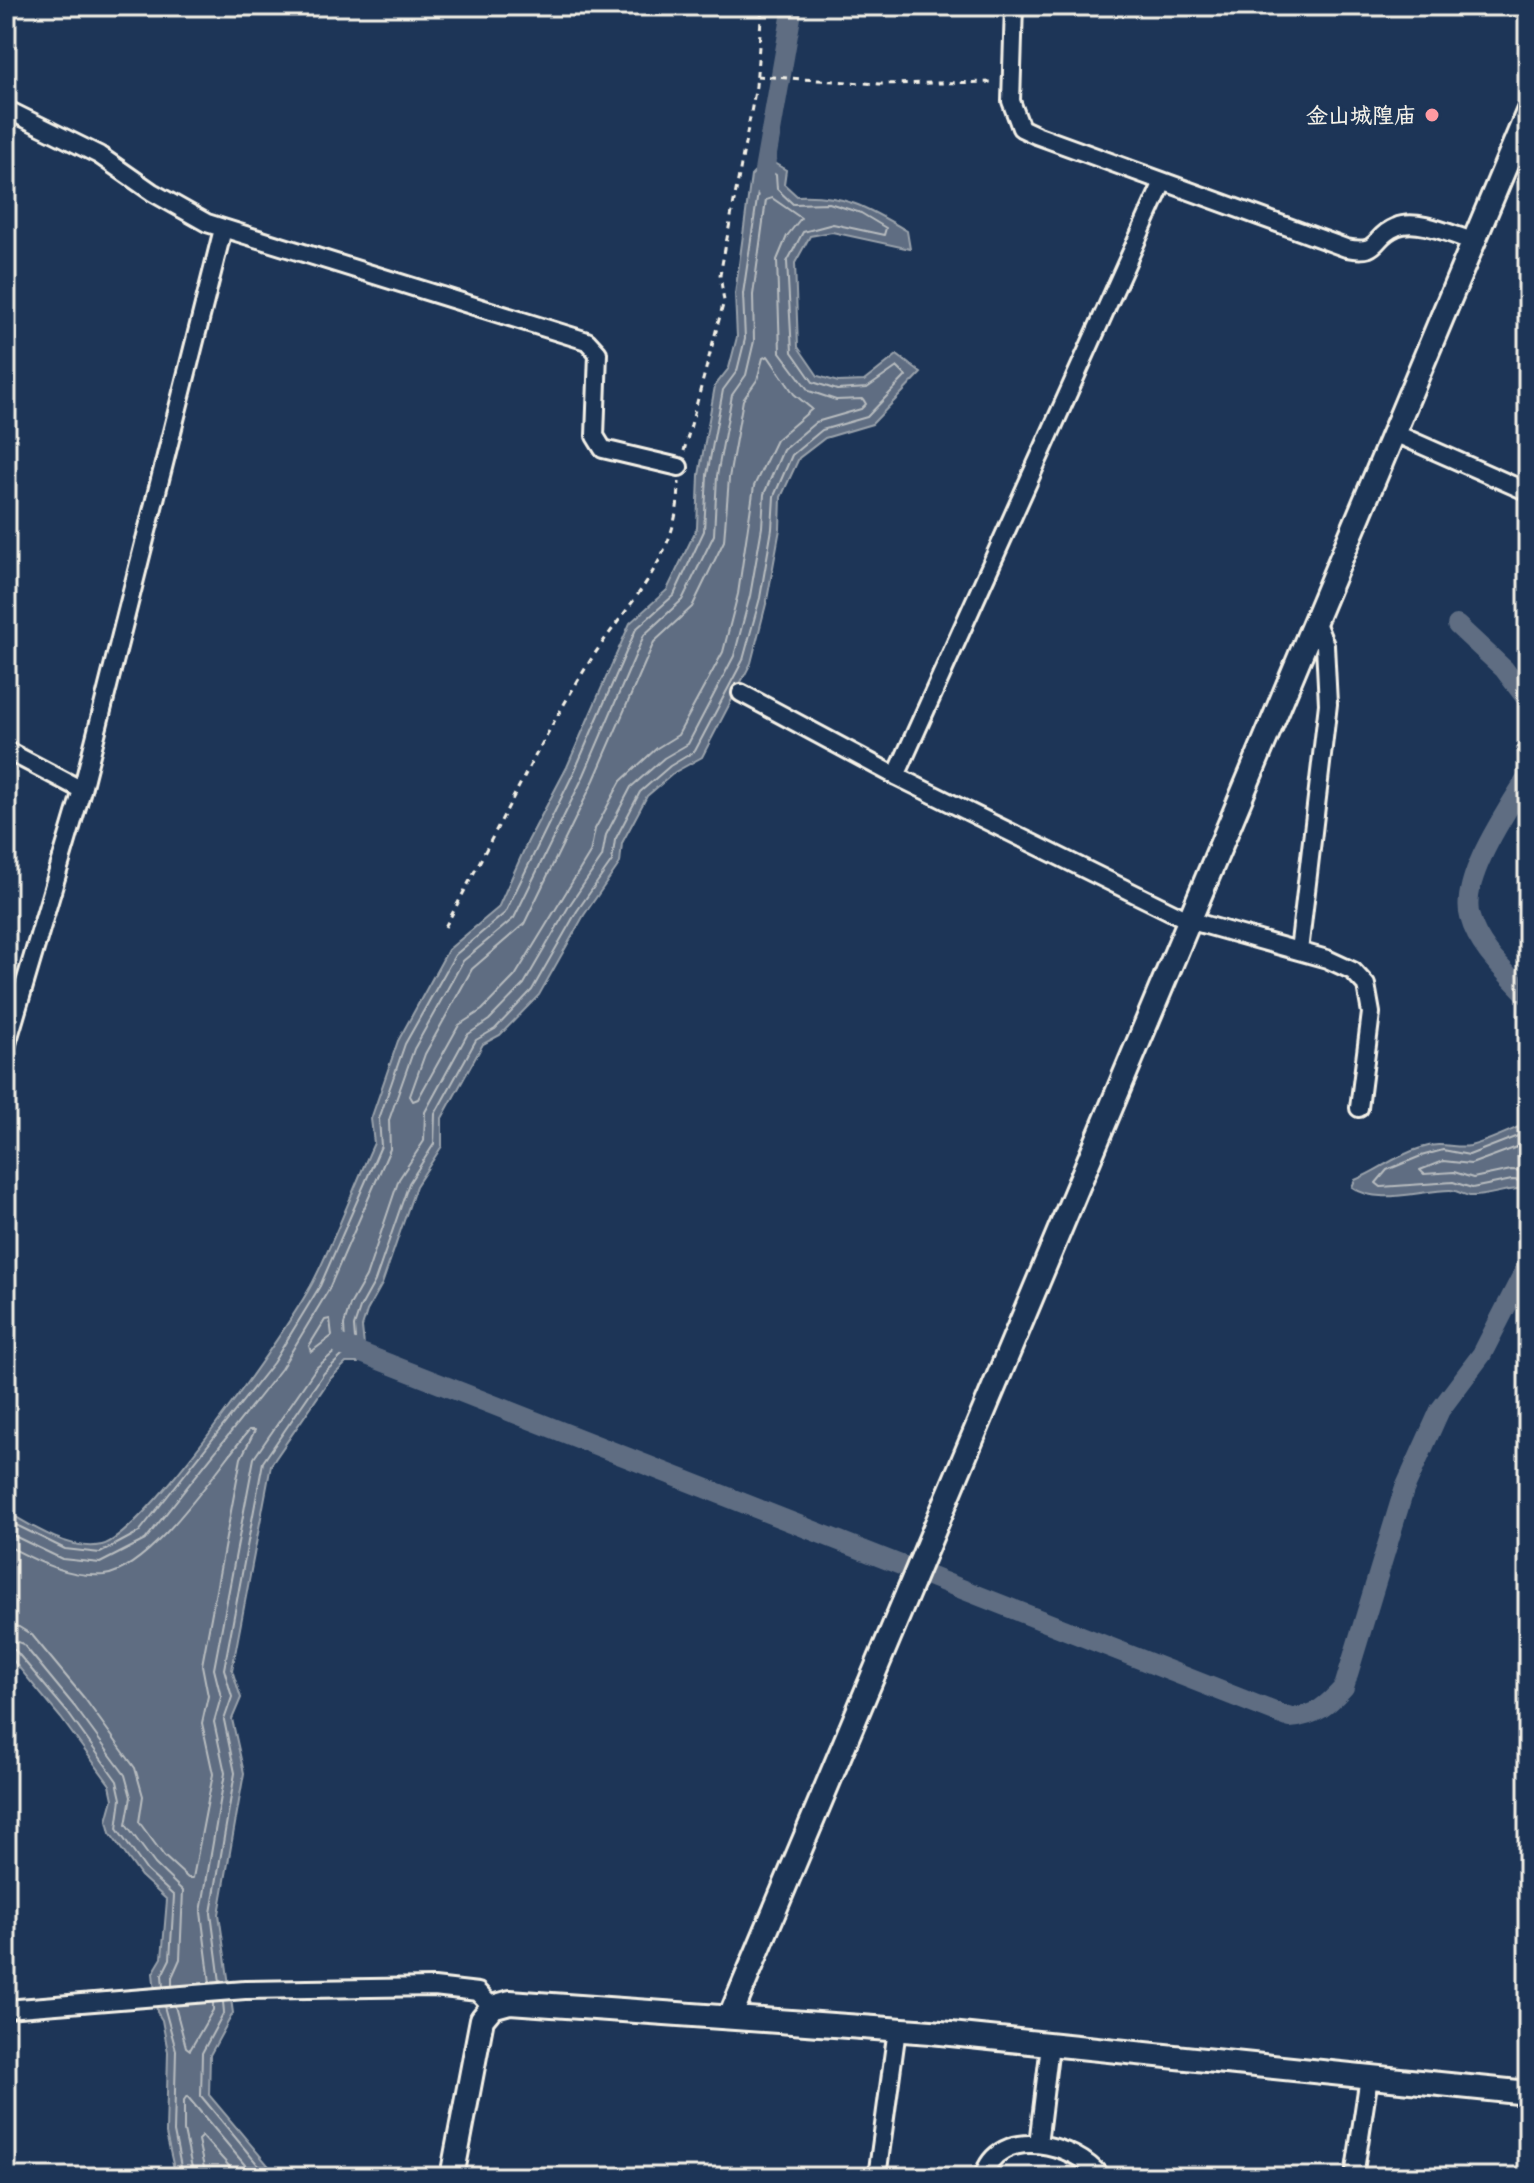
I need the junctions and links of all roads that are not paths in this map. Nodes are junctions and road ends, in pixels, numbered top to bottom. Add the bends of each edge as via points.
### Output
1 (1014, 6) edge
2 (6, 109) edge
3 (1528, 112) edge
4 (1163, 182) junction
5 (223, 229) junction
6 (1472, 241) junction
7 (1392, 432) junction
8 (679, 467) road end
9 (1528, 492) edge
10 (1314, 618) junction
11 (741, 693) dead end
12 (6, 750) edge
13 (896, 776) junction
14 (82, 790) junction
15 (1188, 920) junction
16 (1299, 951) junction
17 (6, 1047) edge
18 (1359, 1108) dead end
19 (492, 2007) junction
20 (6, 2009) edge
21 (730, 2017) junction
22 (897, 2029) junction
23 (1050, 2045) junction
24 (1369, 2077) junction
25 (1528, 2093) edge
26 (1038, 2144) junction
27 (452, 2177) edge
28 (877, 2177) edge
29 (983, 2177) edge
30 (1101, 2177) edge
31 (1354, 2177) edge

1 - 4 street via 1013,109 1021,128
2 - 5 street via 99,155 152,192
3 - 6 street
4 - 6 street via 1364,252 1396,226 1413,224
4 - 13 street
5 - 8 street via 587,341 598,353 595,436 603,449
5 - 14 street
6 - 7 street
7 - 9 street
7 - 10 street
10 - 15 street
10 - 16 street via 1325,645 1328,704
11 - 13 street
12 - 14 street
13 - 15 street
14 - 17 street
15 - 16 street
15 - 21 street
16 - 18 street via 1353,971 1366,985 1371,1013
19 - 20 street via 478,1992 462,1988 232,1992
19 - 21 street via 510,2002
19 - 27 street via 476,2039
21 - 22 street
22 - 23 street
22 - 28 street
23 - 24 street
23 - 26 street
24 - 25 street
24 - 31 street
26 - 29 street via 1005,2150 994,2157
26 - 30 street via 1078,2157

